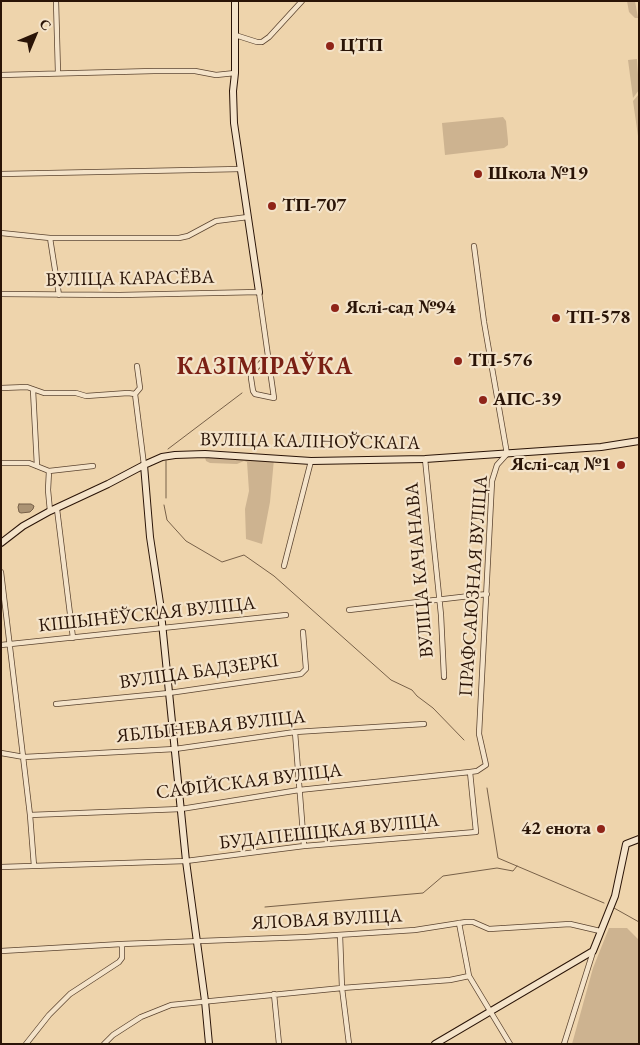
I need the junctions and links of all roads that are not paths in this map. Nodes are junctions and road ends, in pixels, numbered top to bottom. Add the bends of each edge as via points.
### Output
1 (56, 1) edge
2 (236, 1) edge
3 (302, 1) edge
4 (235, 34) junction
5 (58, 73) junction
6 (235, 73) junction
7 (1, 75) edge
8 (241, 169) junction
9 (1, 174) edge
10 (248, 217) junction
11 (1, 233) edge
12 (50, 238) junction
13 (474, 246) dead end
14 (259, 292) junction
15 (1, 294) edge
16 (59, 295) junction
17 (268, 356) junction
18 (137, 366) dead end
19 (1, 388) edge
20 (33, 390) junction
21 (134, 394) junction
22 (639, 441) edge
23 (507, 454) junction
24 (425, 460) junction
25 (311, 461) junction
26 (1, 463) edge
27 (144, 465) junction
28 (37, 466) junction
29 (93, 466) dead end
30 (49, 471) junction
31 (53, 510) junction
32 (1, 543) edge
33 (284, 566) dead end
34 (1, 572) edge
35 (487, 594) junction
36 (439, 600) junction
37 (349, 610) dead end
38 (286, 615) dead end
39 (163, 629) junction
40 (303, 632) dead end
41 (73, 638) junction
42 (10, 644) junction
43 (1, 645) edge
44 (444, 677) dead end
45 (170, 693) junction
46 (56, 704) dead end
47 (424, 724) dead end
48 (295, 732) junction
49 (175, 749) junction
50 (1, 753) edge
51 (24, 757) junction
52 (470, 772) junction
53 (299, 790) junction
54 (181, 809) junction
55 (30, 815) junction
56 (639, 839) edge
57 (304, 846) junction
58 (186, 861) junction
59 (34, 866) junction
60 (1, 867) edge
61 (459, 923) junction
62 (600, 931) junction
63 (340, 935) junction
64 (196, 941) junction
65 (122, 944) junction
66 (593, 950) junction
67 (1, 951) edge
68 (469, 976) junction
69 (342, 988) junction
70 (274, 994) junction
71 (205, 1002) junction
72 (491, 1012) junction
73 (26, 1044) edge
74 (104, 1044) edge
75 (208, 1044) edge
76 (279, 1044) edge
77 (349, 1044) edge
78 (435, 1044) edge
79 (510, 1044) edge
80 (564, 1044) edge

1 - 5 street
2 - 4 street
3 - 4 street via 262,42
4 - 6 street
5 - 6 street
5 - 7 street
6 - 8 street via 234,123
8 - 9 street
8 - 10 street
10 - 12 street via 216,221 179,238
10 - 14 street
11 - 12 street
12 - 16 street
13 - 23 street, ПРАФСАЮЗНАЯ ВУЛІЦА
14 - 16 street, ВУЛІЦА КАРАСЁВА
14 - 17 street
15 - 16 street, ВУЛІЦА КАРАСЁВА
17 - 17 street via 274,398 255,394 251,378
18 - 21 street via 140,388
19 - 20 street via 27,387
20 - 21 street via 86,396
20 - 28 street
21 - 27 street
22 - 23 street, ВУЛІЦА КАЛІНОЎСКАГА
23 - 24 street, ВУЛІЦА КАЛІНОЎСКАГА
23 - 35 street, ПРАФСАЮЗНАЯ ВУЛІЦА via 497,465 492,481
24 - 25 street, ВУЛІЦА КАЛІНОЎСКАГА
24 - 36 street, ВУЛІЦА КАЧАНАВА
25 - 27 street, ВУЛІЦА КАЛІНОЎСКАГА via 205,454 162,457
25 - 33 street
26 - 28 street
27 - 31 street, ВУЛІЦА КАЛІНОЎСКАГА
27 - 39 street
28 - 30 street
29 - 30 street
30 - 31 street via 48,490
31 - 32 street, ВУЛІЦА КАЛІНОЎСКАГА via 23,526
31 - 41 street
34 - 42 street
35 - 36 street
35 - 52 street, ПРАФСАЮЗНАЯ ВУЛІЦА via 479,734 486,765
36 - 37 street
36 - 44 street, ВУЛІЦА КАЧАНАВА
38 - 39 street, КІШЫНЁЎСКАЯ ВУЛІЦА
39 - 41 street, КІШЫНЁЎСКАЯ ВУЛІЦА
39 - 45 street
40 - 45 street, ВУЛІЦА БАДЗЕРКІ via 306,669 303,673
41 - 42 street, КІШЫНЁЎСКАЯ ВУЛІЦА
42 - 43 street, КІШЫНЁЎСКАЯ ВУЛІЦА
42 - 51 street
45 - 46 street, ВУЛІЦА БАДЗЕРКІ
45 - 49 street
47 - 48 street, ЯБЛЫНЕВАЯ ВУЛІЦА
48 - 49 street, ЯБЛЫНЕВАЯ ВУЛІЦА
48 - 53 street
49 - 51 street, ЯБЛЫНЕВАЯ ВУЛІЦА
49 - 54 street
50 - 51 street, ЯБЛЫНЕВАЯ ВУЛІЦА
51 - 55 street
52 - 53 street, САФІЙСКАЯ ВУЛІЦА
52 - 57 street, БУДАПЕШЦКАЯ ВУЛІЦА via 476,832
53 - 54 street, САФІЙСКАЯ ВУЛІЦА
53 - 57 street
54 - 55 street, САФІЙСКАЯ ВУЛІЦА
54 - 58 street
55 - 59 street
56 - 62 street via 626,844 615,896
57 - 58 street, БУДАПЕШЦКАЯ ВУЛІЦА
58 - 59 street, БУДАПЕШЦКАЯ ВУЛІЦА
58 - 64 street
59 - 60 street, БУДАПЕШЦКАЯ ВУЛІЦА
61 - 62 street, ЯЛОВАЯ ВУЛІЦА via 473,922 489,928 570,924
61 - 63 street, ЯЛОВАЯ ВУЛІЦА via 415,930
61 - 68 street
62 - 66 street
63 - 64 street, ЯЛОВАЯ ВУЛІЦА
63 - 69 street
64 - 65 street, ЯЛОВАЯ ВУЛІЦА
64 - 71 street
65 - 67 street, ЯЛОВАЯ ВУЛІЦА
65 - 73 street via 119,962 70,994
66 - 72 street
66 - 80 street
68 - 69 street
68 - 72 street
69 - 70 street
69 - 77 street
70 - 71 street
70 - 76 street
71 - 74 street via 171,1006 141,1017
71 - 75 street
72 - 78 street
72 - 79 street

